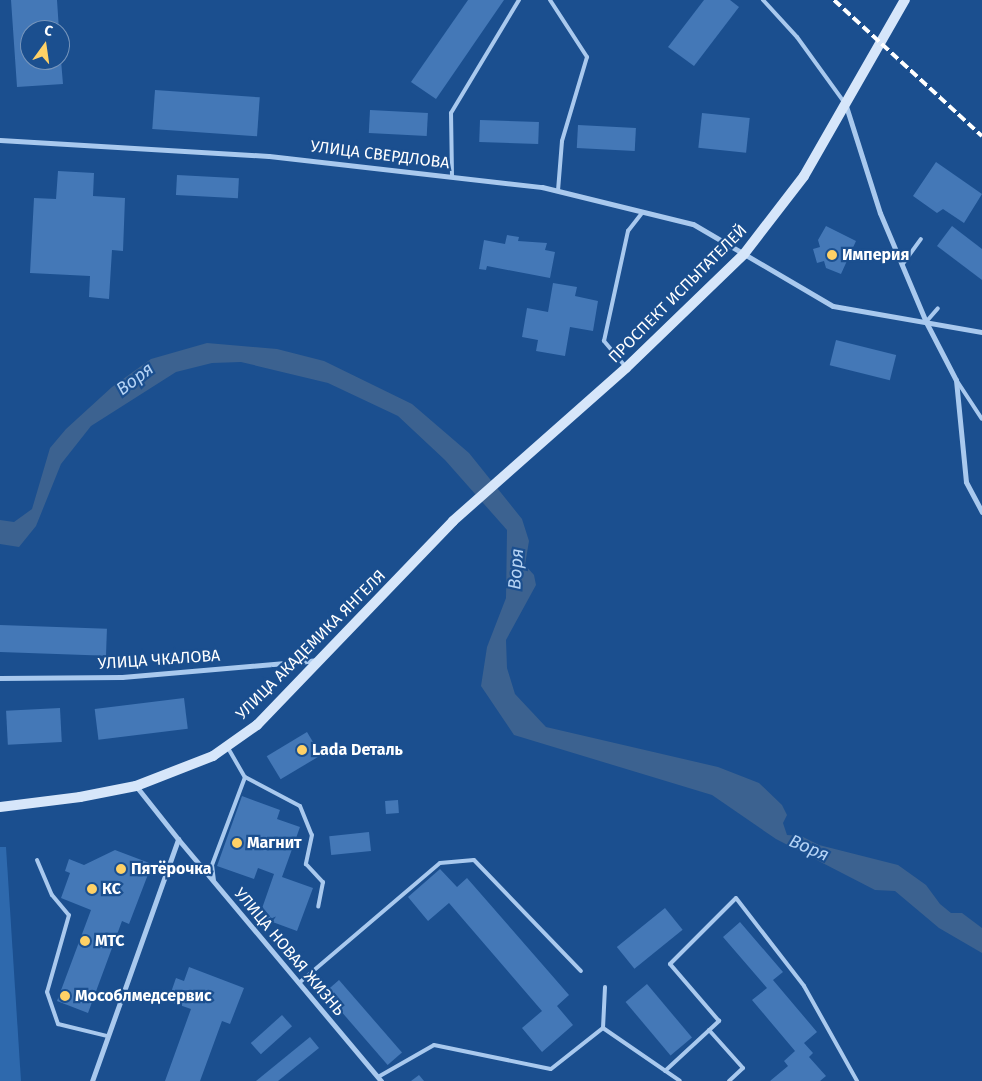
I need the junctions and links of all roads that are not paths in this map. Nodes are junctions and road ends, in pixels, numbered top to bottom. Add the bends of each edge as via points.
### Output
1 (519, 0) edge
2 (550, 0) edge
3 (763, 0) edge
4 (905, 0) edge
5 (845, 103) junction
6 (0, 140) edge
7 (452, 176) junction
8 (558, 191) junction
9 (643, 212) junction
10 (921, 239) dead end
11 (744, 254) junction
12 (902, 266) junction
13 (938, 308) dead end
14 (926, 322) junction
15 (982, 332) edge
16 (626, 368) junction
17 (956, 380) junction
18 (982, 419) edge
19 (982, 512) edge
20 (453, 521) joint
21 (320, 660) junction
22 (0, 678) edge
23 (226, 746) junction
24 (245, 777) junction
25 (136, 786) junction
26 (0, 807) edge
27 (178, 839) junction
28 (37, 860) dead end
29 (214, 883) junction
30 (318, 907) dead end
31 (581, 971) dead end
32 (299, 983) junction
33 (606, 987) dead end
34 (603, 1028) junction
35 (709, 1030) junction
36 (107, 1036) junction
37 (665, 1071) junction
38 (380, 1079) edge
39 (92, 1081) edge
40 (680, 1081) edge
41 (729, 1081) edge
42 (857, 1081) edge

1 - 7 lane via 451,113
2 - 8 lane via 587,57 562,141
3 - 5 lane via 797,38
4 - 5 main road, ПРОСПЕКТ ИСПЫТАТЕЛЕЙ
5 - 11 main road, ПРОСПЕКТ ИСПЫТАТЕЛЕЙ via 804,176
5 - 12 street via 880,213
6 - 7 street, УЛИЦА СВЕРДЛОВА via 269,156
7 - 8 street, УЛИЦА СВЕРДЛОВА
8 - 9 street, УЛИЦА СВЕРДЛОВА
9 - 11 street, УЛИЦА СВЕРДЛОВА via 692,224
9 - 16 lane via 628,231 604,341
10 - 12 lane
11 - 14 street, УЛИЦА СВЕРДЛОВА via 833,306
11 - 16 main road, ПРОСПЕКТ ИСПЫТАТЕЛЕЙ
12 - 14 street
13 - 14 lane
14 - 15 street, УЛИЦА СВЕРДЛОВА
14 - 17 street
16 - 20 main road, ПРОСПЕКТ ИСПЫТАТЕЛЕЙ
17 - 18 lane
17 - 19 street via 966,482
20 - 21 main road, УЛИЦА АКАДЕМИКА ЯНГЕЛЯ
21 - 22 street, УЛИЦА ЧКАЛОВА via 122,677
21 - 23 main road, УЛИЦА АКАДЕМИКА ЯНГЕЛЯ via 257,725
23 - 24 lane
23 - 25 main road, УЛИЦА АКАДЕМИКА ЯНГЕЛЯ via 212,756
24 - 29 lane via 212,865
24 - 30 lane via 300,806 312,835 306,864 323,882
25 - 26 main road, УЛИЦА АКАДЕМИКА ЯНГЕЛЯ
25 - 27 street, УЛИЦА НОВАЯ ЖИЗНЬ
27 - 29 street, УЛИЦА НОВАЯ ЖИЗНЬ
27 - 36 street
28 - 36 lane via 52,895 69,915 47,992 58,1024
29 - 32 street, УЛИЦА НОВАЯ ЖИЗНЬ
31 - 32 lane via 474,860 440,863
32 - 38 street, УЛИЦА НОВАЯ ЖИЗНЬ
33 - 34 lane
34 - 37 lane
34 - 38 lane via 552,1069 434,1045
35 - 37 lane
35 - 41 lane via 743,1068
35 - 42 lane via 719,1021 670,964 736,898 804,986
36 - 39 street
37 - 40 lane

